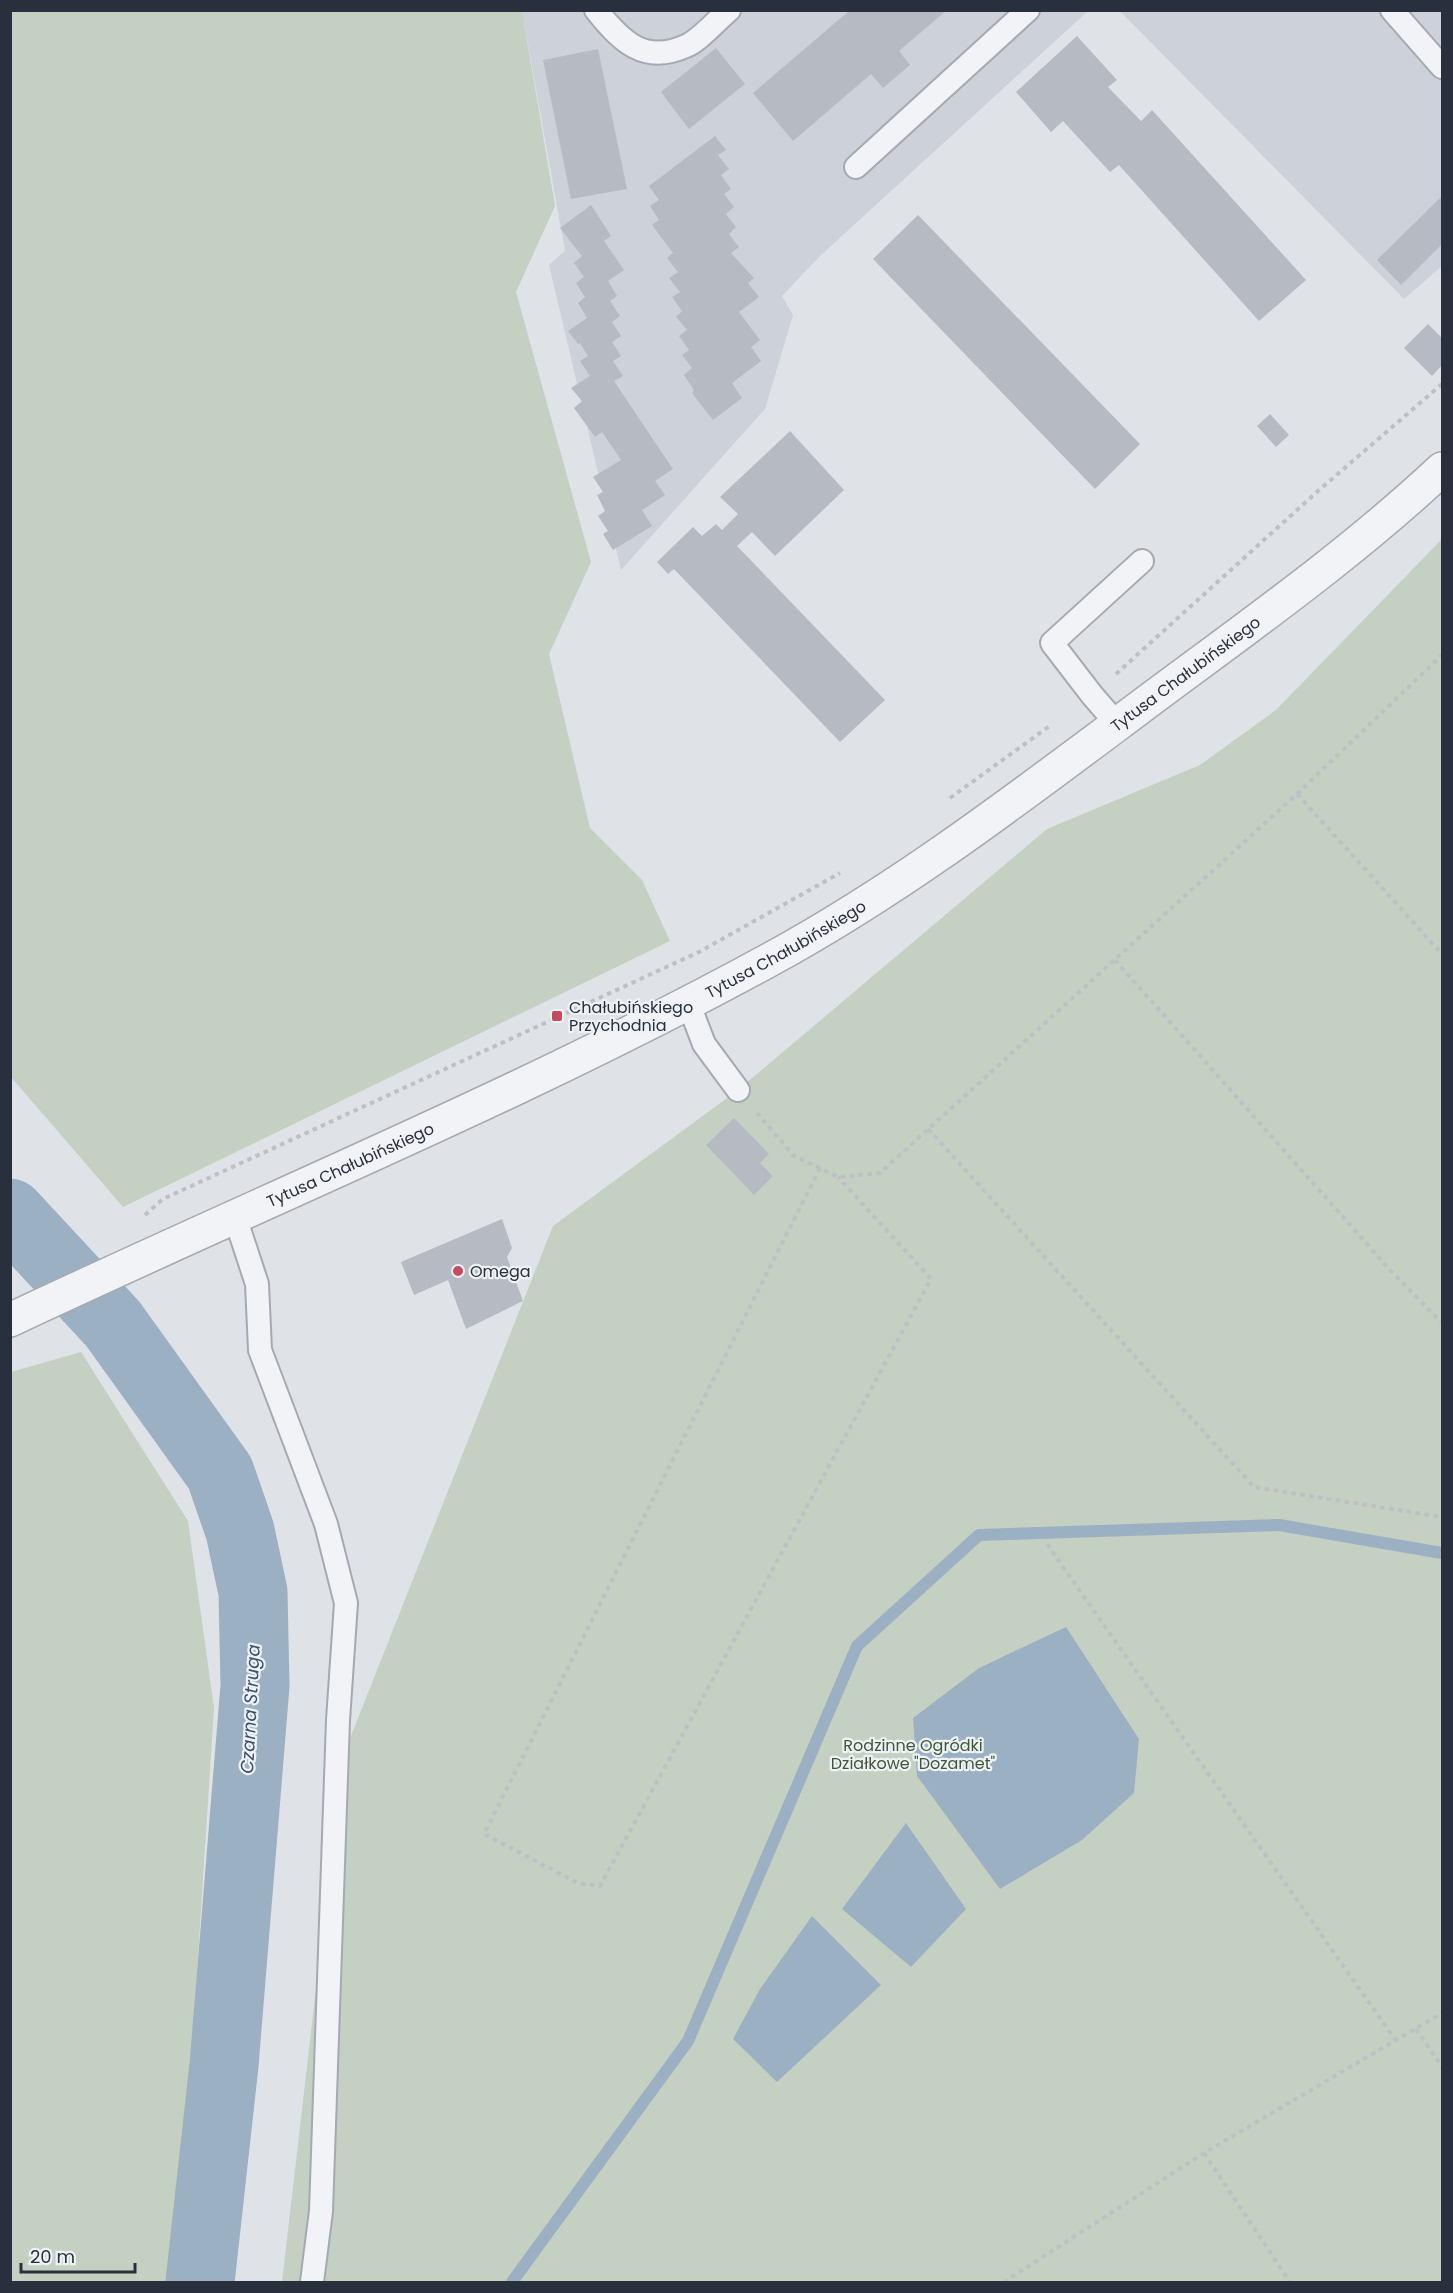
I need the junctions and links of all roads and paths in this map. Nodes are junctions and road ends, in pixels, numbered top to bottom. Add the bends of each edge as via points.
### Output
1 (596, 10) edge
2 (729, 10) edge
3 (1028, 10) edge
4 (1392, 10) edge
5 (1443, 67) edge
6 (856, 167) dead end
7 (1443, 384) edge
8 (1443, 469) edge
9 (1142, 561) dead end
10 (1443, 655) edge
11 (1092, 695) junction
12 (1117, 724) junction
13 (1297, 794) junction
14 (949, 799) dead end
15 (842, 872) dead end
16 (1443, 954) edge
17 (1114, 960) junction
18 (688, 1002) junction
19 (738, 1090) joint
20 (928, 1129) junction
21 (820, 1168) junction
22 (838, 1177) junction
23 (235, 1217) junction
24 (141, 1219) dead end
25 (13, 1318) edge
26 (1443, 1323) edge
27 (1443, 1517) edge
28 (1047, 1544) dead end
29 (1443, 2013) edge
30 (1416, 2029) junction
31 (1395, 2041) junction
32 (1443, 2067) edge
33 (1204, 2153) junction
34 (312, 2283) edge
35 (1004, 2283) edge
36 (1290, 2283) edge

1 - 2 lane via 618,37 638,50 661,53 687,46
3 - 6 lane
4 - 5 lane
7 - 11 path
8 - 12 street, Tytusa Chałubińskiego via 1328,567
9 - 11 lane via 1052,644
10 - 13 path
11 - 12 lane
11 - 14 path
12 - 18 street, Tytusa Chałubińskiego via 1016,801 874,897 772,959
13 - 16 path
13 - 17 path
15 - 24 path via 699,952 163,1199
17 - 20 path
17 - 26 path via 1390,1270
18 - 19 lane via 704,1044
18 - 23 street, Tytusa Chałubińskiego via 520,1087
19 - 21 path via 793,1155
20 - 22 path via 880,1173
20 - 27 path via 1254,1486
21 - 22 path
21 - 22 path via 484,1834 578,1883 600,1886 931,1279
23 - 25 street, Tytusa Chałubińskiego
23 - 34 lane via 257,1284 260,1350 326,1524 346,1603 338,1720 321,2211
28 - 31 path
29 - 30 path
30 - 31 path
30 - 32 path
31 - 33 path
33 - 35 path
33 - 36 path

